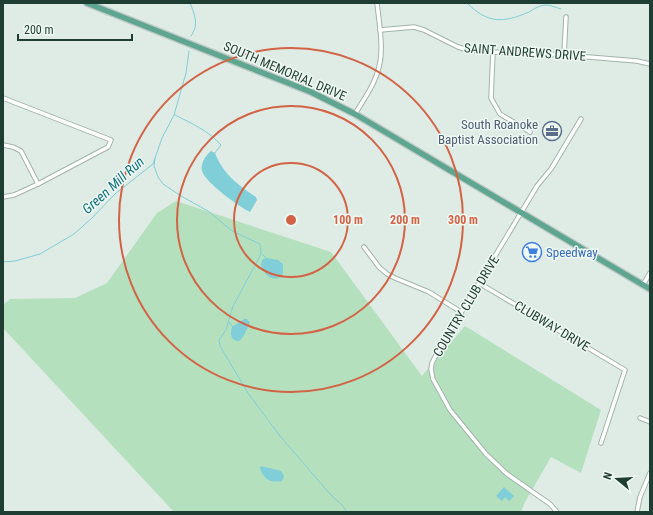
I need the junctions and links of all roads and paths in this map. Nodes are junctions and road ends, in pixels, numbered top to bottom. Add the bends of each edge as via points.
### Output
1 (88, 3) edge
2 (377, 3) edge
3 (566, 17) dead end
4 (380, 30) junction
5 (493, 52) junction
6 (564, 55) junction
7 (650, 64) edge
8 (3, 98) edge
9 (355, 114) junction
10 (581, 119) dead end
11 (530, 132) dead end
12 (3, 145) edge
13 (38, 184) junction
14 (3, 197) edge
15 (521, 213) junction
16 (364, 247) dead end
17 (650, 273) edge
18 (479, 283) junction
19 (643, 285) junction
20 (650, 289) edge
21 (461, 312) junction
22 (640, 418) dead end
23 (650, 422) edge
24 (601, 443) dead end
25 (650, 473) edge
26 (557, 512) edge
27 (637, 512) edge

1 - 9 main road, SOUTH MEMORIAL DRIVE via 311,92
2 - 4 street
3 - 6 street
4 - 5 street, SAINT ANDREWS DRIVE via 414,27 458,48
4 - 9 street via 380,67
5 - 6 street, SAINT ANDREWS DRIVE
5 - 11 street via 491,98 500,114
6 - 7 street, SAINT ANDREWS DRIVE
8 - 13 street via 111,140 108,147
9 - 15 main road, SOUTH MEMORIAL DRIVE
10 - 15 street, COUNTRY CLUB DRIVE
12 - 13 street via 21,151
13 - 14 street
15 - 18 street, COUNTRY CLUB DRIVE
15 - 19 main road, SOUTH MEMORIAL DRIVE
16 - 21 street via 387,274 429,292
17 - 19 street
18 - 21 street, COUNTRY CLUB DRIVE
18 - 24 street, CLUBWAY DRIVE via 625,370
19 - 20 main road, SOUTH MEMORIAL DRIVE
21 - 26 street, COUNTRY CLUB DRIVE via 434,357 431,369 433,379 450,410 494,463 550,504
22 - 23 street
25 - 27 street

